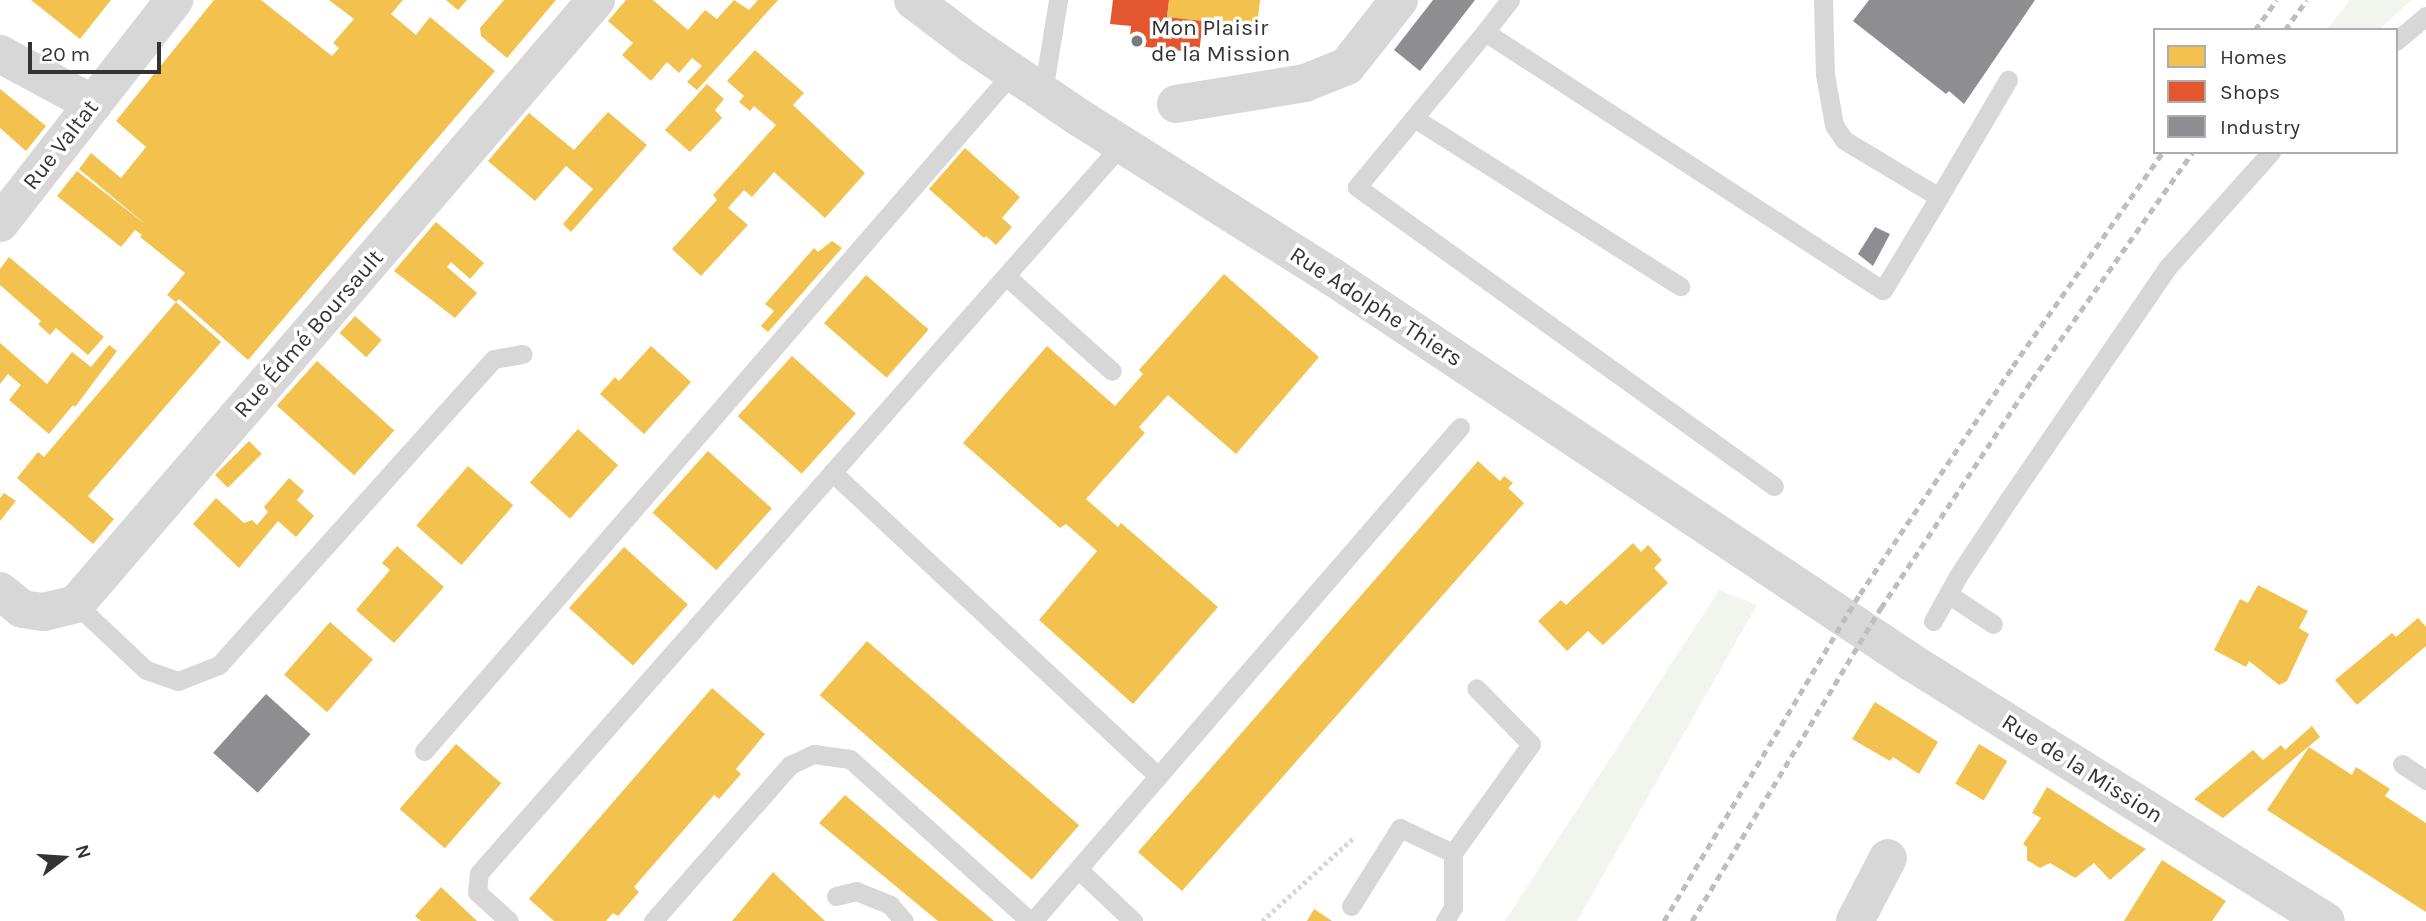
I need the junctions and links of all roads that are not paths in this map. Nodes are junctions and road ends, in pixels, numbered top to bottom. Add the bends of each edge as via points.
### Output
1 (174, 0) edge
2 (596, 0) edge
3 (913, 0) edge
4 (1058, 0) edge
5 (1399, 0) edge
6 (1510, 0) edge
7 (1824, 0) edge
8 (2426, 16) edge
9 (1485, 32) junction
10 (2398, 39) edge
11 (0, 54) edge
12 (2008, 80) dead end
13 (1028, 82) junction
14 (93, 104) junction
15 (1177, 104) dead end
16 (1414, 118) junction
17 (1122, 144) junction
18 (2269, 154) edge
19 (1939, 197) junction
20 (0, 223) edge
21 (1006, 276) junction
22 (1680, 286) dead end
23 (523, 354) dead end
24 (1111, 370) dead end
25 (1460, 427) dead end
26 (832, 472) junction
27 (1774, 486) dead end
28 (0, 591) edge
29 (1948, 594) junction
30 (76, 604) junction
31 (1839, 616) joint
32 (1933, 621) dead end
33 (1993, 624) dead end
34 (1476, 688) dead end
35 (424, 751) dead end
36 (2402, 764) dead end
37 (1158, 776) junction
38 (2426, 780) edge
39 (1453, 853) junction
40 (1888, 858) dead end
41 (1078, 869) junction
42 (836, 896) dead end
43 (1351, 906) dead end
44 (2314, 918) edge
45 (509, 921) edge
46 (653, 921) edge
47 (904, 921) edge
48 (1031, 921) edge
49 (1133, 921) edge
50 (1445, 921) edge
51 (1855, 921) edge

1 - 14 street, Rue Valtat
2 - 30 street, Rue Édmé Boursault
3 - 13 street, Rue Adolphe Thiers
4 - 13 lane
5 - 15 street via 1347,66 1305,83
6 - 9 lane
7 - 19 lane via 1825,74 1834,125 1844,140
8 - 10 lane
9 - 16 lane
9 - 19 lane via 1883,290
11 - 14 street
12 - 19 lane
13 - 17 street, Rue Adolphe Thiers
13 - 35 lane
14 - 20 street, Rue Valtat
16 - 22 lane
16 - 27 lane via 1357,187
17 - 21 lane
17 - 31 street, Rue Adolphe Thiers via 1331,276
18 - 29 lane via 2167,268
21 - 24 lane
21 - 26 lane
23 - 30 lane via 494,359 219,664 178,681 146,670
25 - 37 lane
26 - 37 lane
26 - 45 lane via 479,873 477,892
28 - 30 street via 22,609 44,612
29 - 32 lane
29 - 33 lane
31 - 44 street, Rue de la Mission
34 - 39 lane via 1531,744
36 - 38 lane
37 - 41 lane
39 - 43 lane via 1400,828
39 - 50 lane via 1452,907
40 - 51 street
41 - 48 lane
41 - 49 lane
42 - 47 lane via 856,891 890,905
46 - 48 lane via 790,765 814,754 850,759

